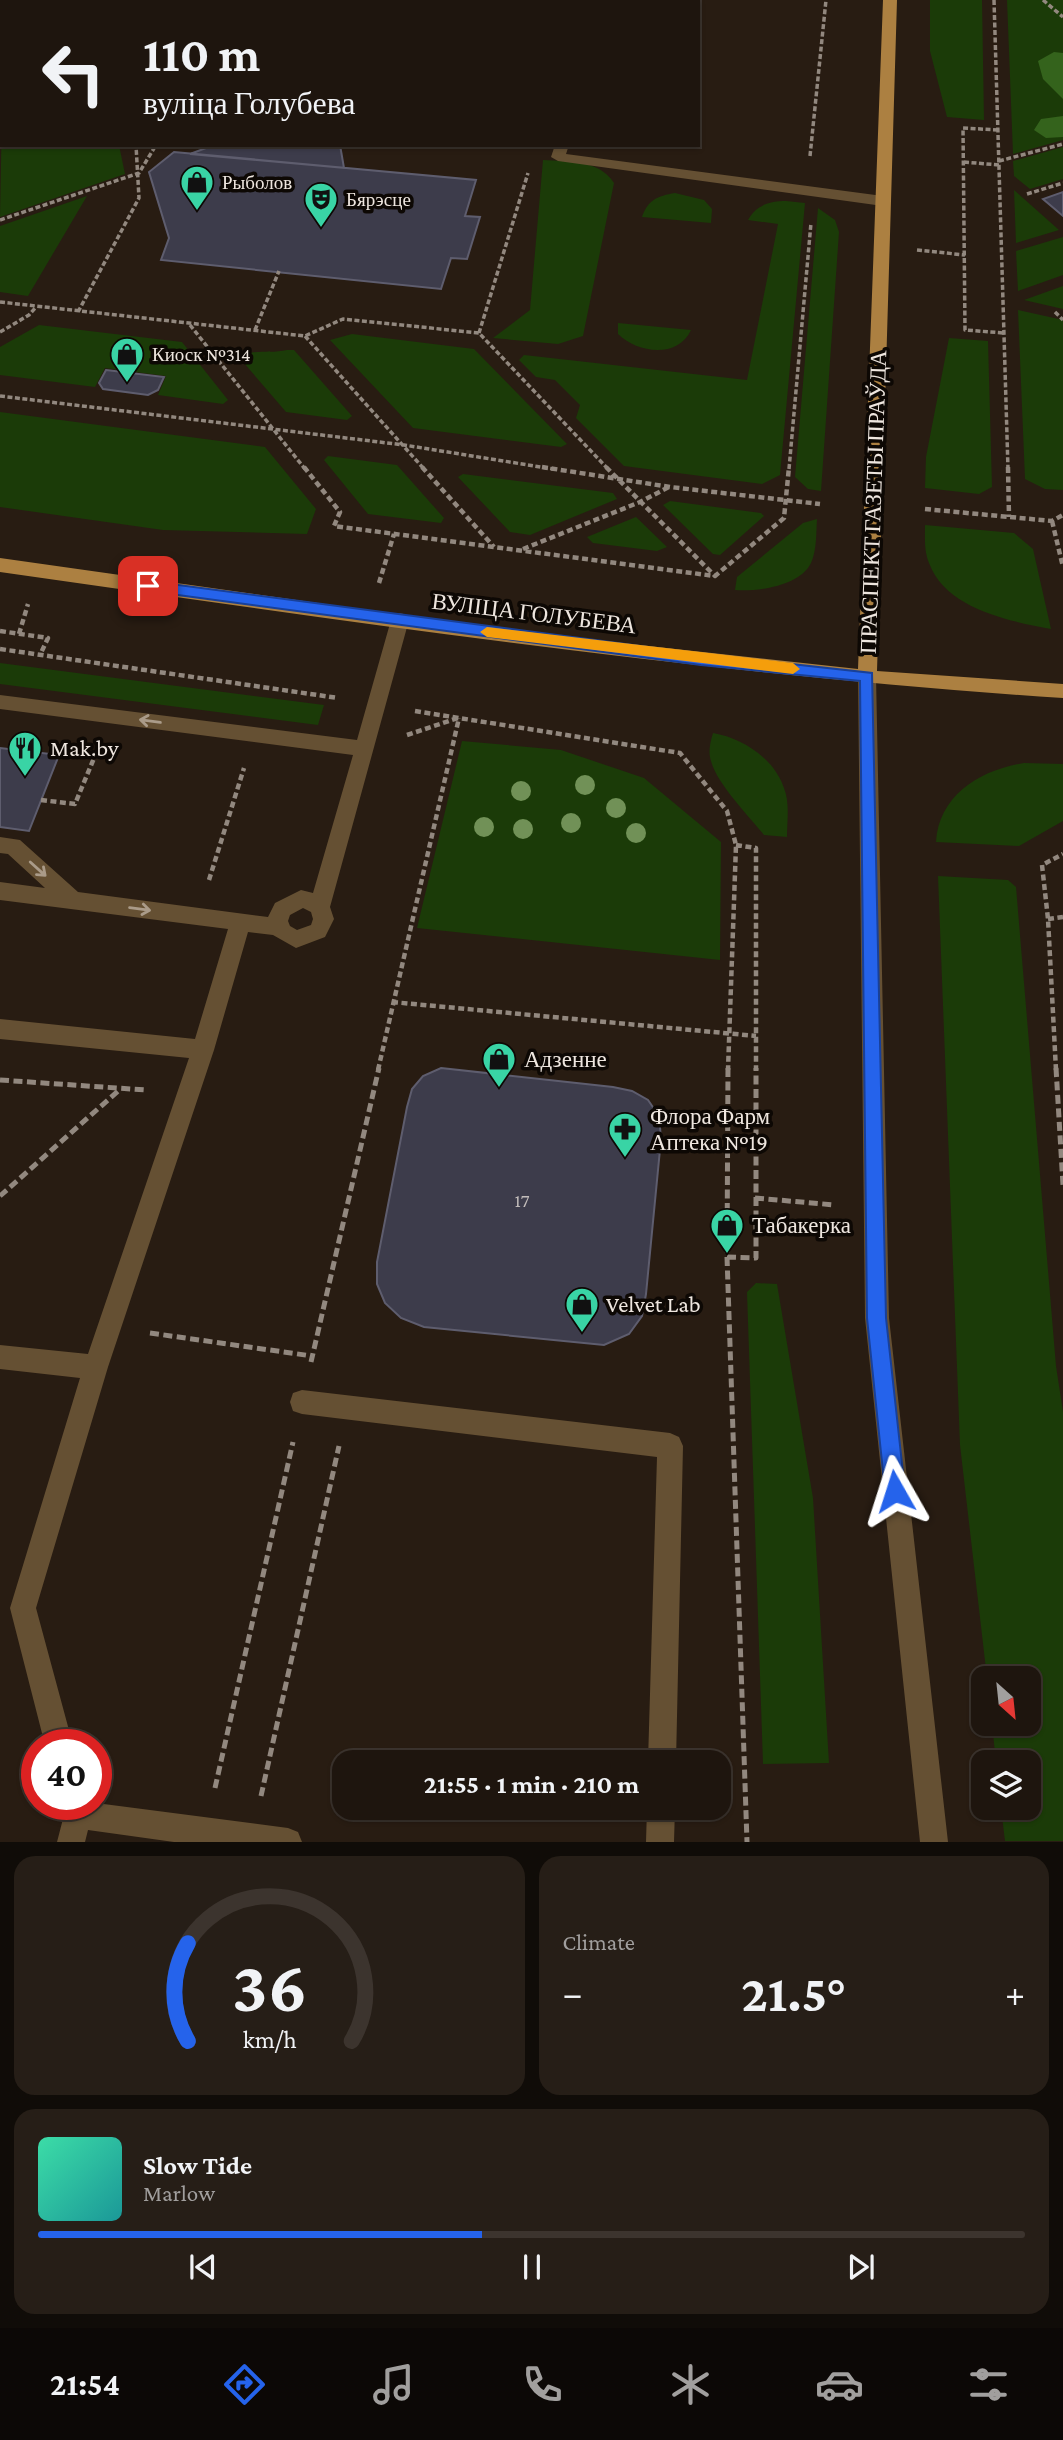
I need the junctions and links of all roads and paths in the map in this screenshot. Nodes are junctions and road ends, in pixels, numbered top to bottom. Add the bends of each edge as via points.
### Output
1 (826, 0) edge
2 (890, 0) edge
3 (994, 0) edge
4 (1043, 0) edge
5 (1063, 17) edge
6 (998, 130) junction
7 (1063, 144) edge
8 (136, 147) edge
9 (155, 147) edge
10 (561, 147) edge
11 (964, 162) junction
12 (999, 163) junction
13 (530, 167) dead end
14 (139, 173) junction
15 (1063, 183) edge
16 (814, 192) junction
17 (1027, 194) dead end
18 (883, 201) junction
19 (0, 220) edge
20 (882, 247) junction
21 (965, 255) junction
22 (279, 271) dead end
23 (0, 302) edge
24 (36, 307) junction
25 (78, 312) junction
26 (1055, 312) dead end
27 (1063, 320) edge
28 (190, 325) junction
29 (255, 330) junction
30 (0, 332) edge
31 (479, 332) junction
32 (1004, 333) junction
33 (305, 336) junction
34 (0, 396) edge
35 (277, 432) junction
36 (404, 445) junction
37 (618, 479) junction
38 (670, 487) junction
39 (785, 501) junction
40 (640, 502) junction
41 (820, 504) dead end
42 (925, 509) dead end
43 (1063, 515) edge
44 (1009, 517) junction
45 (1052, 521) junction
46 (394, 534) junction
47 (495, 547) junction
48 (520, 551) junction
49 (0, 565) edge
50 (1063, 567) edge
51 (715, 576) junction
52 (369, 617) junction
53 (400, 621) junction
54 (0, 631) edge
55 (0, 649) edge
56 (40, 654) junction
57 (867, 676) junction
58 (1063, 691) edge
59 (0, 702) edge
60 (378, 704) junction
61 (459, 718) junction
62 (100, 743) dead end
63 (365, 749) junction
64 (245, 764) dead end
65 (41, 800) dead end
66 (0, 845) edge
67 (736, 845) junction
68 (1063, 854) edge
69 (0, 891) edge
70 (73, 901) junction
71 (320, 907) junction
72 (1063, 917) edge
73 (197, 918) junction
74 (1048, 919) junction
75 (240, 923) junction
76 (278, 927) junction
77 (392, 1002) junction
78 (0, 1029) edge
79 (728, 1034) junction
80 (755, 1036) junction
81 (160, 1045) junction
82 (203, 1050) junction
83 (0, 1081) edge
84 (119, 1090) junction
85 (1063, 1185) edge
86 (0, 1196) edge
87 (755, 1198) junction
88 (875, 1208) junction
89 (727, 1258) junction
90 (110, 1327) junction
91 (312, 1356) junction
92 (0, 1357) edge
93 (96, 1367) junction
94 (302, 1402) junction
95 (348, 1407) junction
96 (55, 1729) edge
97 (662, 1750) edge
98 (75, 1820) edge
99 (661, 1820) edge
100 (205, 1831) junction
101 (252, 1837) junction
102 (288, 1842) edge
103 (660, 1842) edge
104 (747, 1842) edge
105 (934, 1842) edge

1 - 16 path via 809,162
2 - 18 main road, ПРАСПЕКТ ГАЗЕТЫ ПРАЎДА
3 - 6 path
4 - 5 path
6 - 11 path via 963,128
6 - 12 path
7 - 12 path
8 - 14 path
9 - 14 path
10 - 16 street via 558,157
11 - 12 path
11 - 21 path
12 - 32 path
13 - 31 path
14 - 19 path
14 - 25 path via 139,198
15 - 17 path
16 - 18 street
16 - 39 path
18 - 20 main road, ПРАСПЕКТ ГАЗЕТЫ ПРАЎДА
20 - 21 path
20 - 57 main road, ПРАСПЕКТ ГАЗЕТЫ ПРАЎДА
21 - 32 path via 965,330
22 - 29 path
23 - 24 path
24 - 25 path
24 - 30 path
25 - 28 path
26 - 27 path
28 - 29 path
28 - 35 path
29 - 33 path
31 - 33 path via 343,319
31 - 37 path
32 - 44 path
33 - 36 path
34 - 35 path
35 - 36 path
35 - 46 path via 340,512 334,526
36 - 37 path
36 - 47 path
37 - 38 path
37 - 40 path
38 - 39 path
38 - 40 path
39 - 41 path
39 - 51 path via 784,518
40 - 48 path
40 - 51 path
42 - 44 path
43 - 45 path
44 - 45 path
45 - 50 path
46 - 47 path
46 - 52 path
47 - 48 path
48 - 51 path
49 - 52 main road, ВУЛІЦА ГОЛУБЕВА
52 - 53 main road, ВУЛІЦА ГОЛУБЕВА
53 - 57 main road, ВУЛІЦА ГОЛУБЕВА via 701,660
53 - 60 street
54 - 56 path via 48,638
55 - 56 path
56 - 60 path
57 - 58 main road, ВУЛІЦА ГОЛУБЕВА
57 - 88 street, ПРАСПЕКТ ГАЗЕТЫ ПРАЎДА
63 -> 59 street
60 - 61 path
60 - 63 street
61 - 67 path via 680,753 727,811
61 - 77 path
62 - 65 path via 75,804
63 - 71 street
64 - 73 path
66 -> 70 street via 13,846
67 - 79 path
67 - 80 path via 755,848
68 - 74 path via 1042,865
69 - 70 street
70 -> 73 street
71 - 76 street via 308,900 293,901 278,914
71 - 76 street via 322,925 311,936 296,939
72 - 74 path
73 - 75 street
74 - 85 path
75 - 76 street
75 - 82 street
77 - 79 path
77 - 91 path
78 - 81 street
79 - 80 path
79 - 89 path
80 - 87 path
81 - 82 street
81 - 84 path via 145,1092
82 - 90 street
83 - 84 path
84 - 86 path
87 - 88 path
87 - 89 path via 756,1258
88 - 105 street, ПРАСПЕКТ ГАЗЕТЫ ПРАЎДА via 877,1318
89 - 104 path
90 - 91 path
90 - 93 street
91 - 94 path
92 - 93 street
93 - 96 street via 23,1608
94 - 95 street
94 - 100 path
95 - 97 street via 670,1446
95 - 101 path
98 - 100 street
99 - 103 street
100 - 101 street
101 - 102 street

